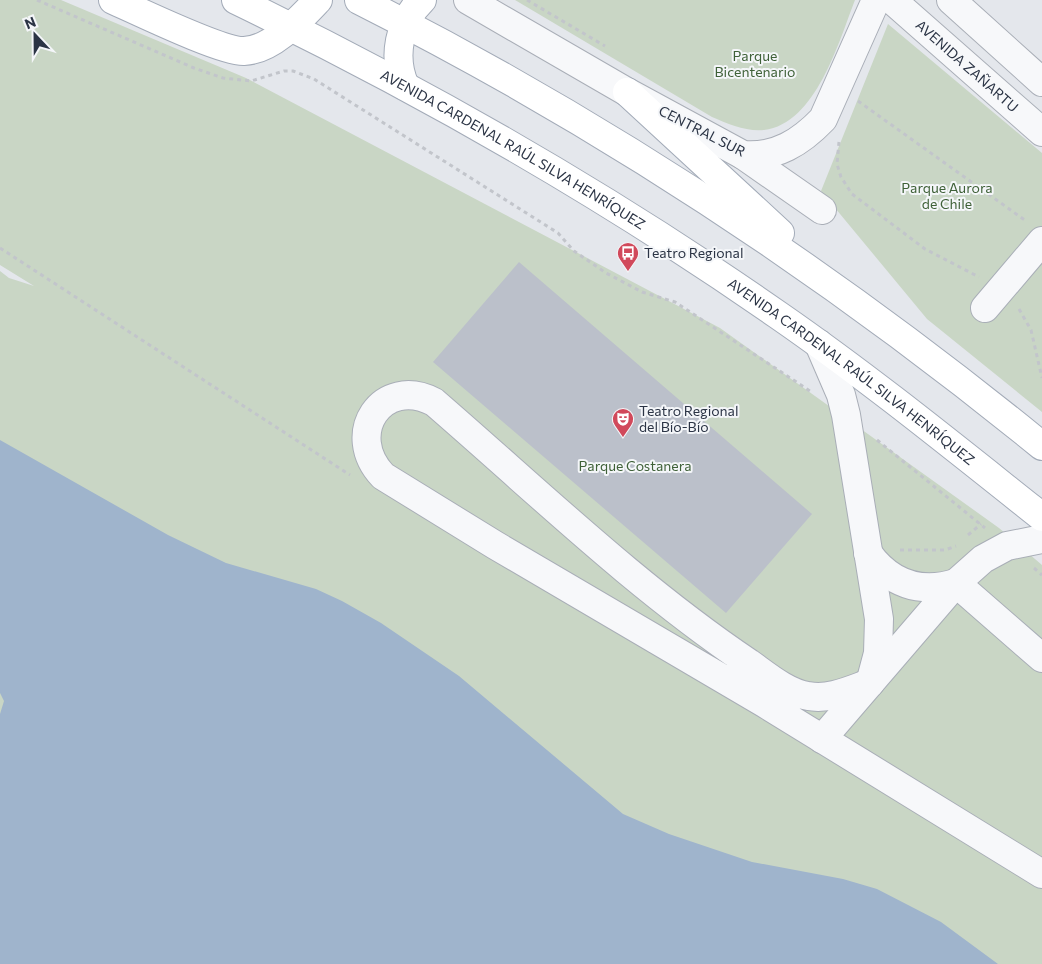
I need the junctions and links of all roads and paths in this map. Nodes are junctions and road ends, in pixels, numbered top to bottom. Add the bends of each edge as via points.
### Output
1 (37, 0) edge
2 (113, 0) edge
3 (236, 0) edge
4 (318, 0) edge
5 (359, 0) edge
6 (422, 0) edge
7 (468, 0) edge
8 (527, 0) edge
9 (876, 0) edge
10 (892, 0) edge
11 (951, 0) edge
12 (406, 24) junction
13 (293, 26) junction
14 (611, 50) dead end
15 (1042, 82) edge
16 (405, 86) junction
17 (839, 87) junction
18 (627, 92) junction
19 (1042, 132) edge
20 (843, 134) dead end
21 (743, 155) junction
22 (822, 210) dead end
23 (1034, 231) edge
24 (0, 248) edge
25 (45, 275) dead end
26 (836, 289) junction
27 (992, 300) junction
28 (819, 344) junction
29 (1042, 378) edge
30 (814, 393) dead end
31 (846, 415) junction
32 (1042, 446) edge
33 (1042, 517) edge
34 (981, 524) junction
35 (963, 539) dead end
36 (1042, 539) edge
37 (958, 545) dead end
38 (1007, 546) junction
39 (898, 550) dead end
40 (868, 553) junction
41 (1042, 575) edge
42 (956, 583) junction
43 (1042, 658) edge
44 (870, 683) junction
45 (822, 738) junction
46 (1042, 874) edge

1 - 30 path via 223,78 251,81 293,71 314,79 558,233 574,251 606,273 642,292 675,302
2 - 13 main road via 221,46 243,51 264,45
3 - 13 main road, AVENIDA CARDENAL RAÚL SILVA HENRÍQUEZ
4 - 13 main road
5 - 12 main road
6 - 12 main road
7 - 18 street, CENTRAL SUR
8 - 14 path
9 - 17 street, CENTRAL SUR
10 - 19 street, AVENIDA ZAÑARTU
11 - 15 street
12 - 16 main road via 397,60
12 - 26 main road via 651,164
13 - 16 main road, AVENIDA CARDENAL RAÚL SILVA HENRÍQUEZ
16 - 28 main road, AVENIDA CARDENAL RAÚL SILVA HENRÍQUEZ via 614,207
17 - 21 street, CENTRAL SUR via 823,119 802,138 774,153
17 - 23 path
18 - 21 street, CENTRAL SUR
18 - 26 main road via 746,200
20 - 27 path via 837,151 837,164 852,194 925,249 981,278
21 - 22 street
23 - 27 street
24 - 25 path
26 - 32 main road via 938,362
27 - 29 path via 1019,309 1028,322
28 - 31 street via 841,394
28 - 33 main road, AVENIDA CARDENAL RAÚL SILVA HENRÍQUEZ
31 - 34 path
31 - 40 street
34 - 35 path
34 - 38 path
36 - 38 street
37 - 39 path via 945,550
38 - 41 path
38 - 42 street via 983,558
40 - 42 street via 886,574 910,586 925,589
40 - 44 street via 880,637
42 - 43 street
42 - 44 street
44 - 45 street
44 - 45 street via 839,694 808,696 775,681 705,634 434,402 421,395 399,396 379,407 370,419 366,432 368,455 383,476
45 - 46 street

